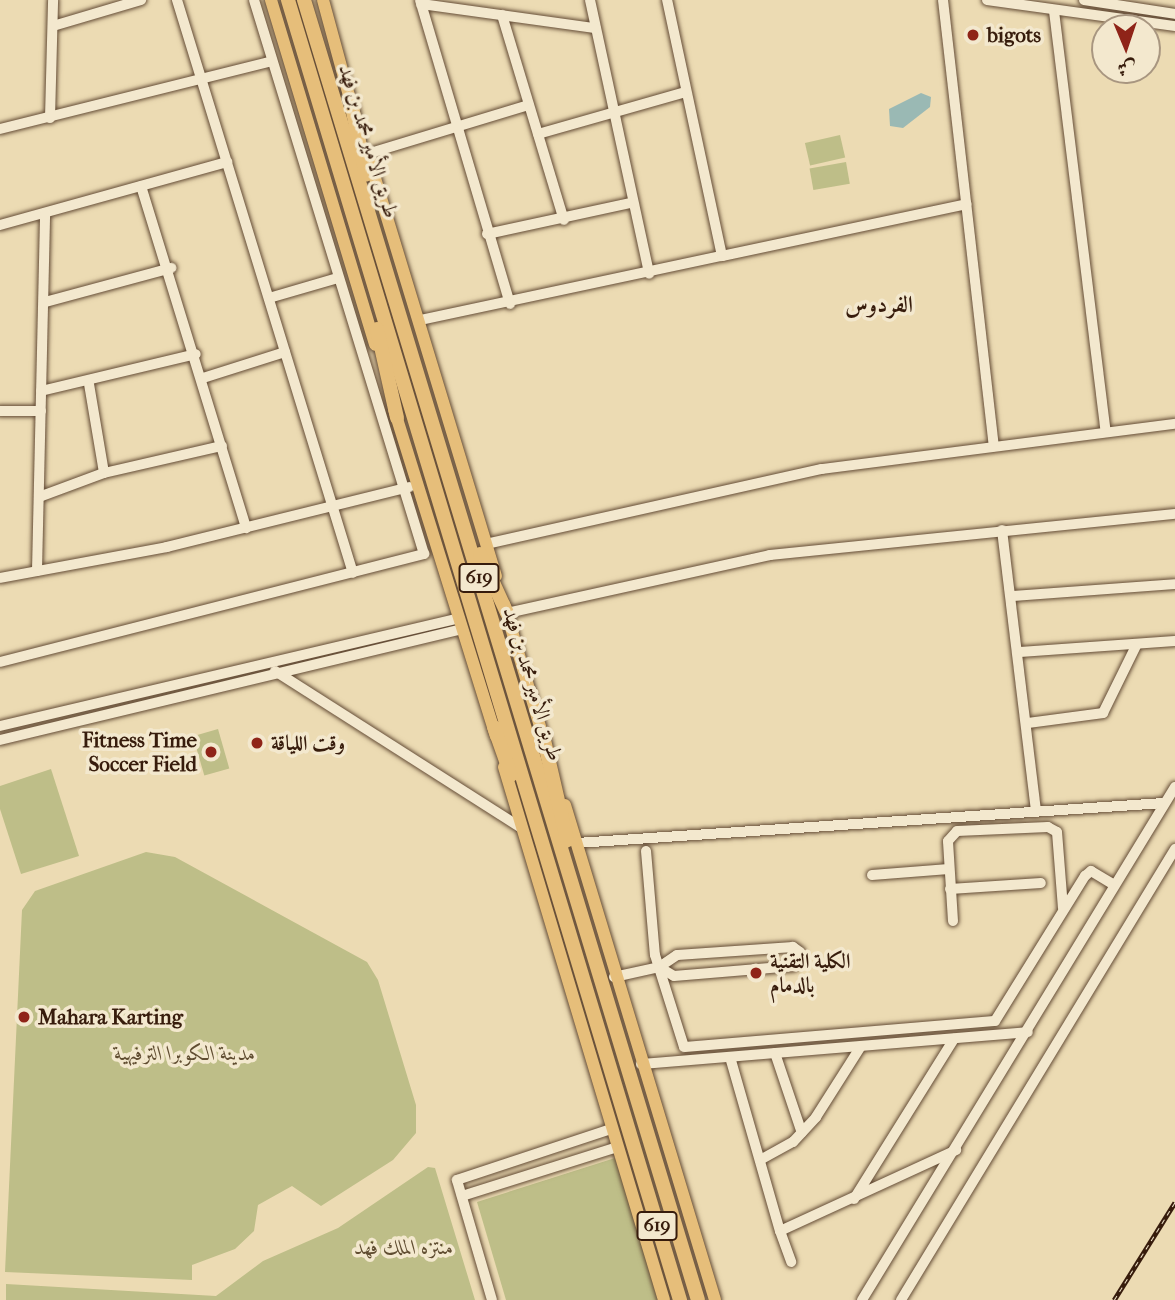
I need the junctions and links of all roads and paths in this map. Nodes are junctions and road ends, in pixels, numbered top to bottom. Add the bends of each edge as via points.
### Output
1 (53, 0) edge
2 (141, 0) edge
3 (177, 0) edge
4 (254, 0) edge
5 (271, 0) edge
6 (288, 0) edge
7 (304, 0) edge
8 (323, 0) edge
9 (590, 0) edge
10 (667, 0) edge
11 (943, 0) edge
12 (987, 0) edge
13 (1084, 0) edge
14 (420, 2) edge
15 (1128, 4) edge
16 (1054, 11) junction
17 (1175, 14) edge
18 (502, 15) junction
19 (53, 26) junction
20 (1175, 26) edge
21 (595, 28) junction
22 (272, 61) junction
23 (204, 80) junction
24 (685, 92) junction
25 (528, 105) junction
26 (352, 107) junction
27 (612, 112) junction
28 (50, 118) junction
29 (0, 129) edge
30 (457, 129) junction
31 (538, 134) junction
32 (367, 154) junction
33 (227, 162) junction
34 (142, 186) junction
35 (630, 203) junction
36 (967, 204) junction
37 (45, 213) junction
38 (564, 220) junction
39 (0, 225) edge
40 (487, 234) junction
41 (359, 245) junction
42 (722, 256) junction
43 (171, 268) junction
44 (649, 274) junction
45 (338, 278) junction
46 (269, 298) junction
47 (45, 302) junction
48 (510, 304) junction
49 (401, 315) junction
50 (420, 320) junction
51 (285, 352) junction
52 (196, 354) junction
53 (202, 378) junction
54 (89, 384) junction
55 (41, 391) junction
56 (0, 411) edge
57 (41, 411) junction
58 (397, 418) junction
59 (1175, 424) edge
60 (1106, 432) junction
61 (222, 446) junction
62 (994, 446) junction
63 (104, 473) junction
64 (453, 482) junction
65 (412, 486) junction
66 (39, 497) junction
67 (330, 505) junction
68 (1175, 514) edge
69 (246, 528) junction
70 (1002, 530) junction
71 (486, 544) junction
72 (37, 571) junction
73 (353, 573) junction
74 (0, 578) edge
75 (1175, 583) edge
76 (1013, 596) junction
77 (507, 613) junction
78 (460, 623) junction
79 (1175, 641) edge
80 (1137, 644) junction
81 (1020, 652) junction
82 (0, 662) edge
83 (267, 664) junction
84 (275, 672) junction
85 (1028, 723) junction
86 (0, 726) edge
87 (494, 727) junction
88 (0, 740) edge
89 (544, 740) junction
90 (1175, 787) edge
91 (1163, 803) junction
92 (1036, 810) junction
93 (520, 827) junction
94 (577, 844) junction
95 (1175, 849) edge
96 (646, 850) dead end
97 (949, 869) junction
98 (872, 875) dead end
99 (1041, 883) dead end
100 (1114, 885) junction
101 (950, 889) junction
102 (1063, 909) junction
103 (953, 921) dead end
104 (564, 925) junction
105 (596, 960) junction
106 (659, 967) junction
107 (614, 977) junction
108 (1028, 1032) junction
109 (954, 1039) junction
110 (861, 1046) junction
111 (775, 1053) junction
112 (730, 1057) junction
113 (641, 1064) junction
114 (611, 1129) junction
115 (802, 1133) junction
116 (617, 1147) junction
117 (956, 1149) junction
118 (760, 1160) junction
119 (462, 1196) junction
120 (853, 1199) junction
121 (780, 1231) junction
122 (791, 1262) dead end
123 (492, 1300) edge
124 (664, 1300) edge
125 (680, 1300) edge
126 (698, 1300) edge
127 (715, 1300) edge
128 (862, 1300) edge
129 (901, 1300) edge

1 - 19 street
2 - 19 street
3 - 23 street
4 - 22 street
5 - 58 main road
6 - 41 highway, طريق الأمير محمد بن فهد / 619
7 - 49 highway, طريق الأمير محمد بن فهد / 619
8 - 26 main road
9 - 21 street
10 - 24 street
11 - 36 street
12 - 16 street
13 - 15 street
14 - 18 street
14 - 30 street
15 - 17 street
16 - 20 street
16 - 60 street
18 - 21 street
18 - 25 street
19 - 28 street
21 - 27 street
22 - 23 street
22 - 45 street
23 - 28 street
23 - 33 street
24 - 27 street
24 - 42 street
25 - 30 street
25 - 31 street
26 - 32 main road
26 - 49 highway
27 - 31 street
27 - 35 street
28 - 29 street
30 - 32 street
30 - 40 street
31 - 38 street
32 - 50 main road
33 - 34 street
33 - 46 street
34 - 37 street
34 - 43 street
35 - 38 street
35 - 44 street
36 - 42 street
36 - 62 street
37 - 39 street
37 - 47 street
38 - 40 street
40 - 48 street
41 - 58 highway
41 - 104 highway, طريق الأمير محمد بن فهد / 619 via 437,489
42 - 44 street
43 - 47 street
43 - 52 street
44 - 48 street
45 - 46 street
45 - 65 street
46 - 51 street
47 - 55 street
48 - 50 street
49 - 64 highway, طريق الأمير محمد بن فهد / 619
50 - 71 main road
51 - 53 street
51 - 67 street
52 - 53 street
52 - 54 street
53 - 61 street
54 - 55 street
54 - 63 street
55 - 57 street
56 - 57 street
57 - 66 street
58 - 65 main road
59 - 60 street
60 - 62 street
61 - 63 street
61 - 69 street
62 - 71 street via 822,470
63 - 66 street
64 - 77 highway
64 - 105 highway, طريق الأمير محمد بن فهد / 619
65 - 67 street
65 - 73 street via 424,554
65 - 78 main road
66 - 72 street
67 - 69 street
67 - 73 street
68 - 70 street
69 - 72 street
70 - 76 street
70 - 77 street via 770,555
71 - 77 main road
72 - 74 street
73 - 82 street
75 - 76 street
76 - 81 street
77 - 89 main road
78 - 83 street
78 - 84 street
78 - 87 main road
79 - 80 street
80 - 81 street
80 - 85 street via 1103,713
81 - 85 street
83 - 84 street
83 - 86 street
84 - 88 street
84 - 93 street
85 - 92 street
87 - 93 main road
87 - 104 highway
89 - 94 main road
89 - 105 highway
90 - 91 street
91 - 92 street
91 - 100 street
92 - 94 street
93 - 114 main road
94 - 107 main road
95 - 129 street
96 - 106 street
97 - 98 street
97 - 101 street
97 - 102 street via 948,841 957,831 1048,827 1056,832
99 - 101 street
100 - 102 street via 1091,871
100 - 108 street
101 - 103 street
102 - 106 street via 995,1021 969,1025 684,1047
104 - 125 highway, طريق الأمير محمد بن فهد / 619
105 - 126 highway, طريق الأمير محمد بن فهد / 619
106 - 106 street via 674,976 794,966 800,952 793,947 677,955
106 - 107 street
107 - 113 main road
108 - 109 street
108 - 117 street
109 - 110 street
109 - 120 street
110 - 111 street
110 - 115 street
111 - 112 street
111 - 115 street
112 - 113 street
112 - 118 street
113 - 127 main road
114 - 116 main road
114 - 119 street via 457,1180
115 - 118 street
116 - 119 street
116 - 124 main road
117 - 120 street
117 - 128 street
118 - 121 street
119 - 123 street
120 - 121 street
121 - 122 street

